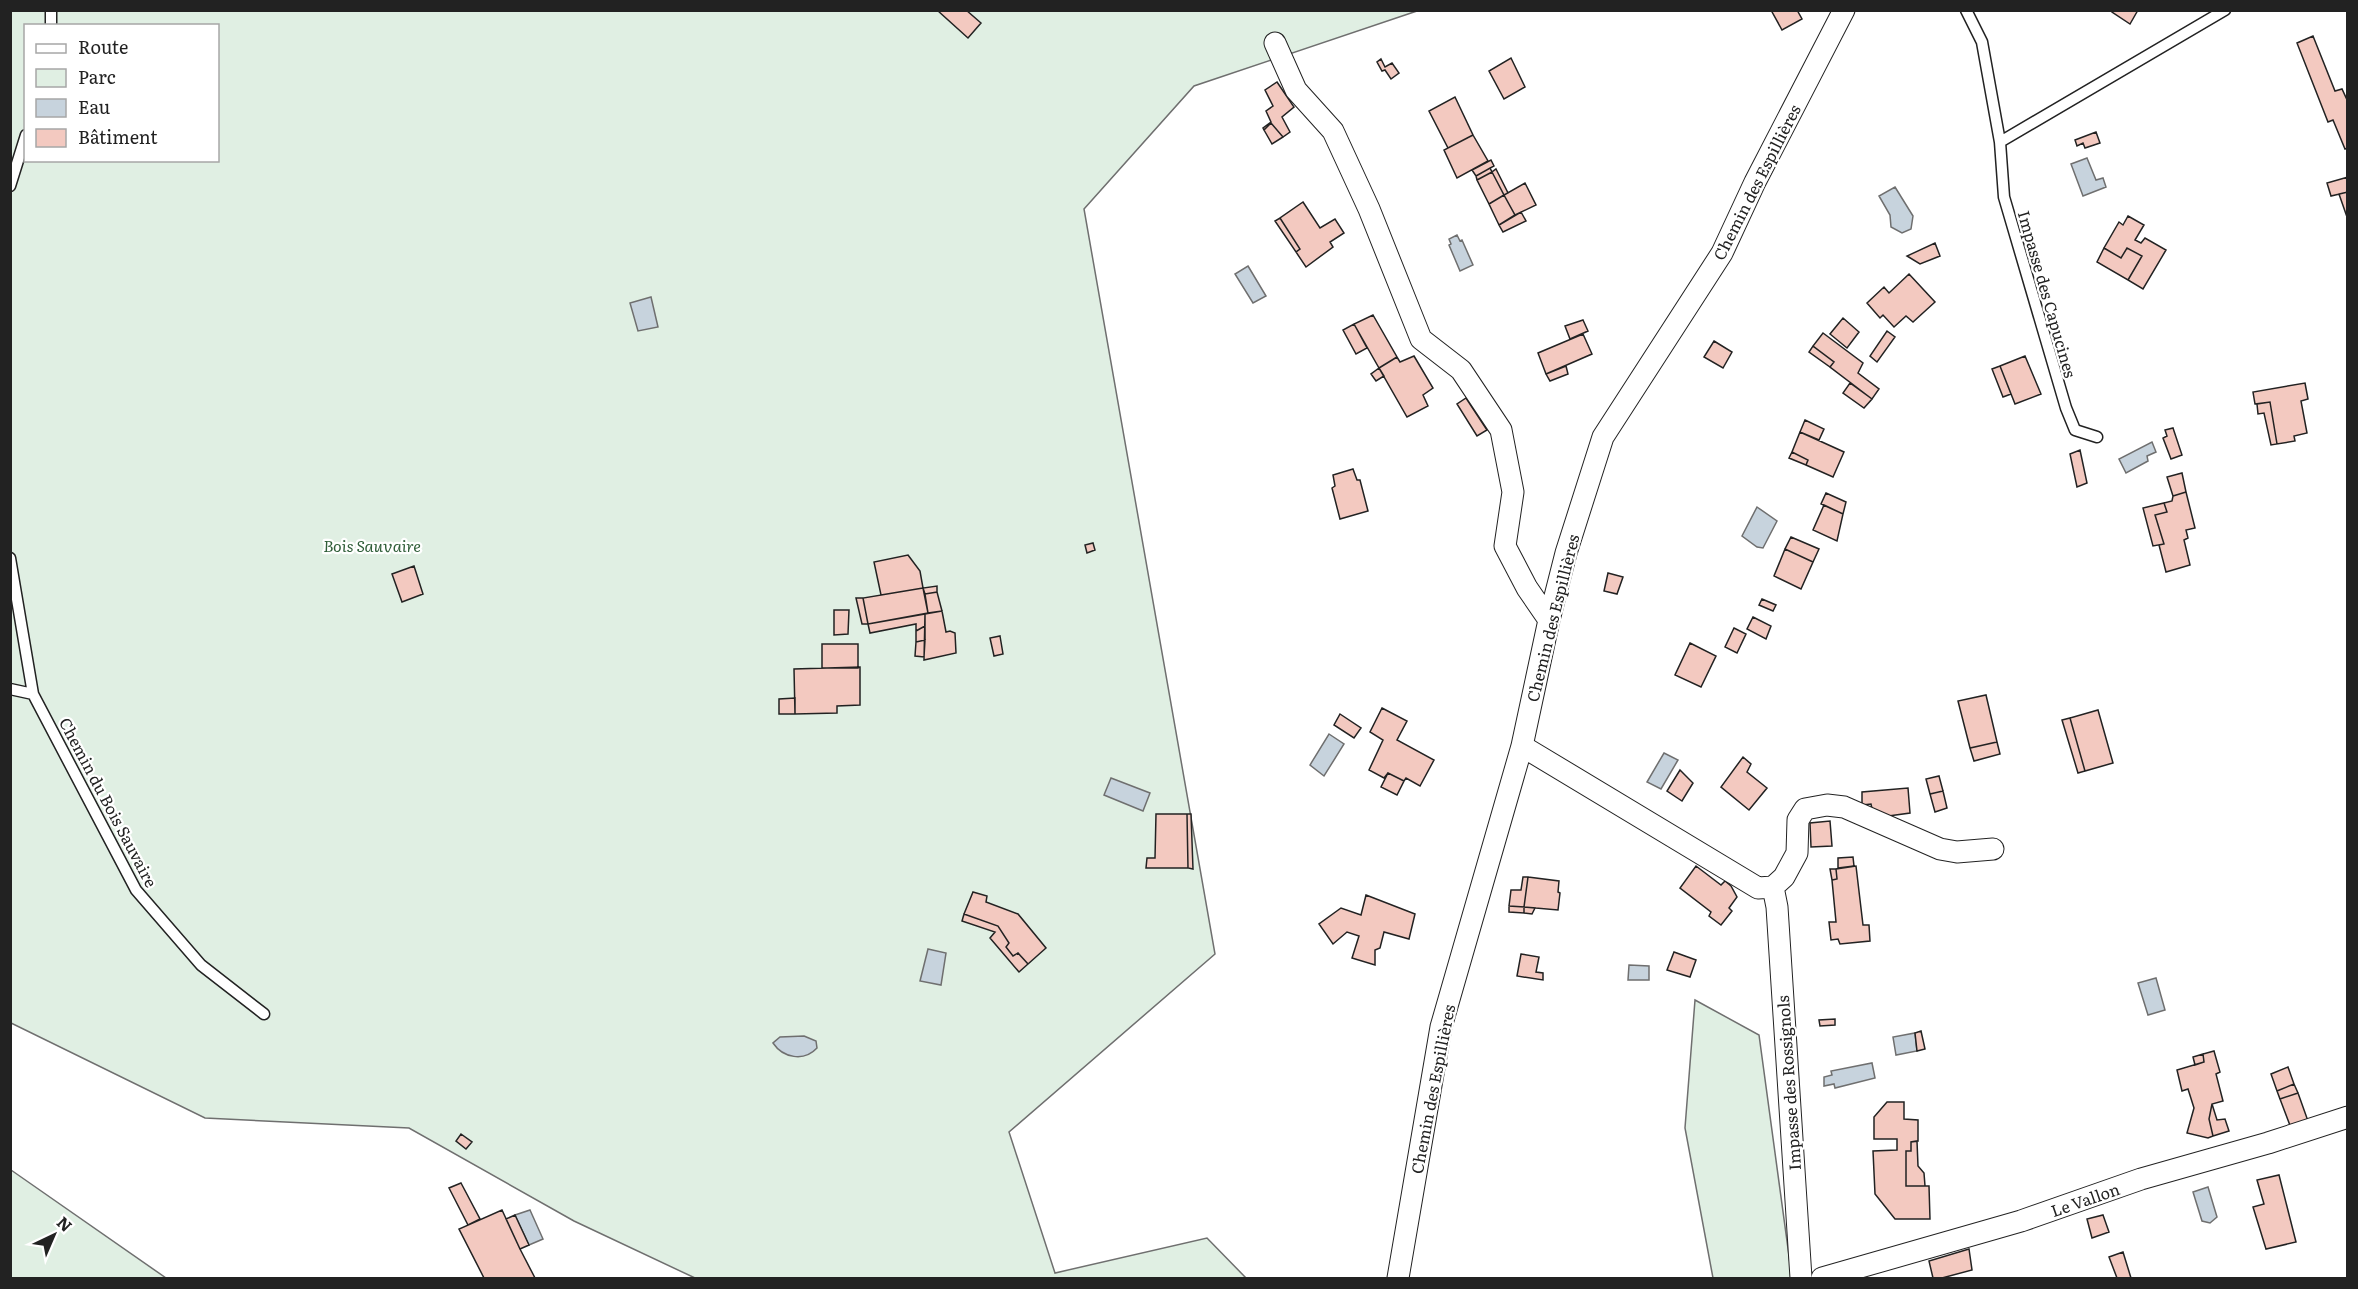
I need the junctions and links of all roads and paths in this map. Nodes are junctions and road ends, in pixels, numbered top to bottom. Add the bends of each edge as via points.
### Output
1 (1844, 10) edge
2 (1966, 10) edge
3 (2225, 10) edge
4 (1275, 44) dead end
5 (24, 141) edge
6 (2000, 142) junction
7 (10, 186) edge
8 (2097, 437) dead end
9 (10, 558) edge
10 (1549, 620) junction
11 (10, 689) edge
12 (33, 694) junction
13 (1522, 746) junction
14 (1994, 849) dead end
15 (1773, 887) junction
16 (264, 1014) dead end
17 (2348, 1117) edge
18 (1398, 1278) edge
19 (1801, 1278) edge
20 (1822, 1278) edge

1 - 10 street, Chemin des Espillières via 1722,253 1603,437
2 - 6 lane, Impasse des Capucines via 1982,42
3 - 6 lane
4 - 10 street via 1296,90 1333,131 1421,339 1461,370 1502,430 1513,492 1505,546
5 - 7 lane
6 - 8 lane, Impasse des Capucines via 2004,197 2066,408 2075,430
9 - 12 lane, Chemin du Bois Sauvaire
10 - 13 street, Chemin des Espillières
11 - 12 lane
12 - 16 lane, Chemin du Bois Sauvaire via 136,890 201,965
13 - 15 street via 1758,888
13 - 18 street, Chemin des Espillières via 1441,1026
14 - 15 street via 1940,849 1844,807 1805,808 1798,820 1797,853 1784,877
15 - 19 street, Impasse des Rossignols
17 - 20 street, Le Vallon via 2141,1179 2021,1221

